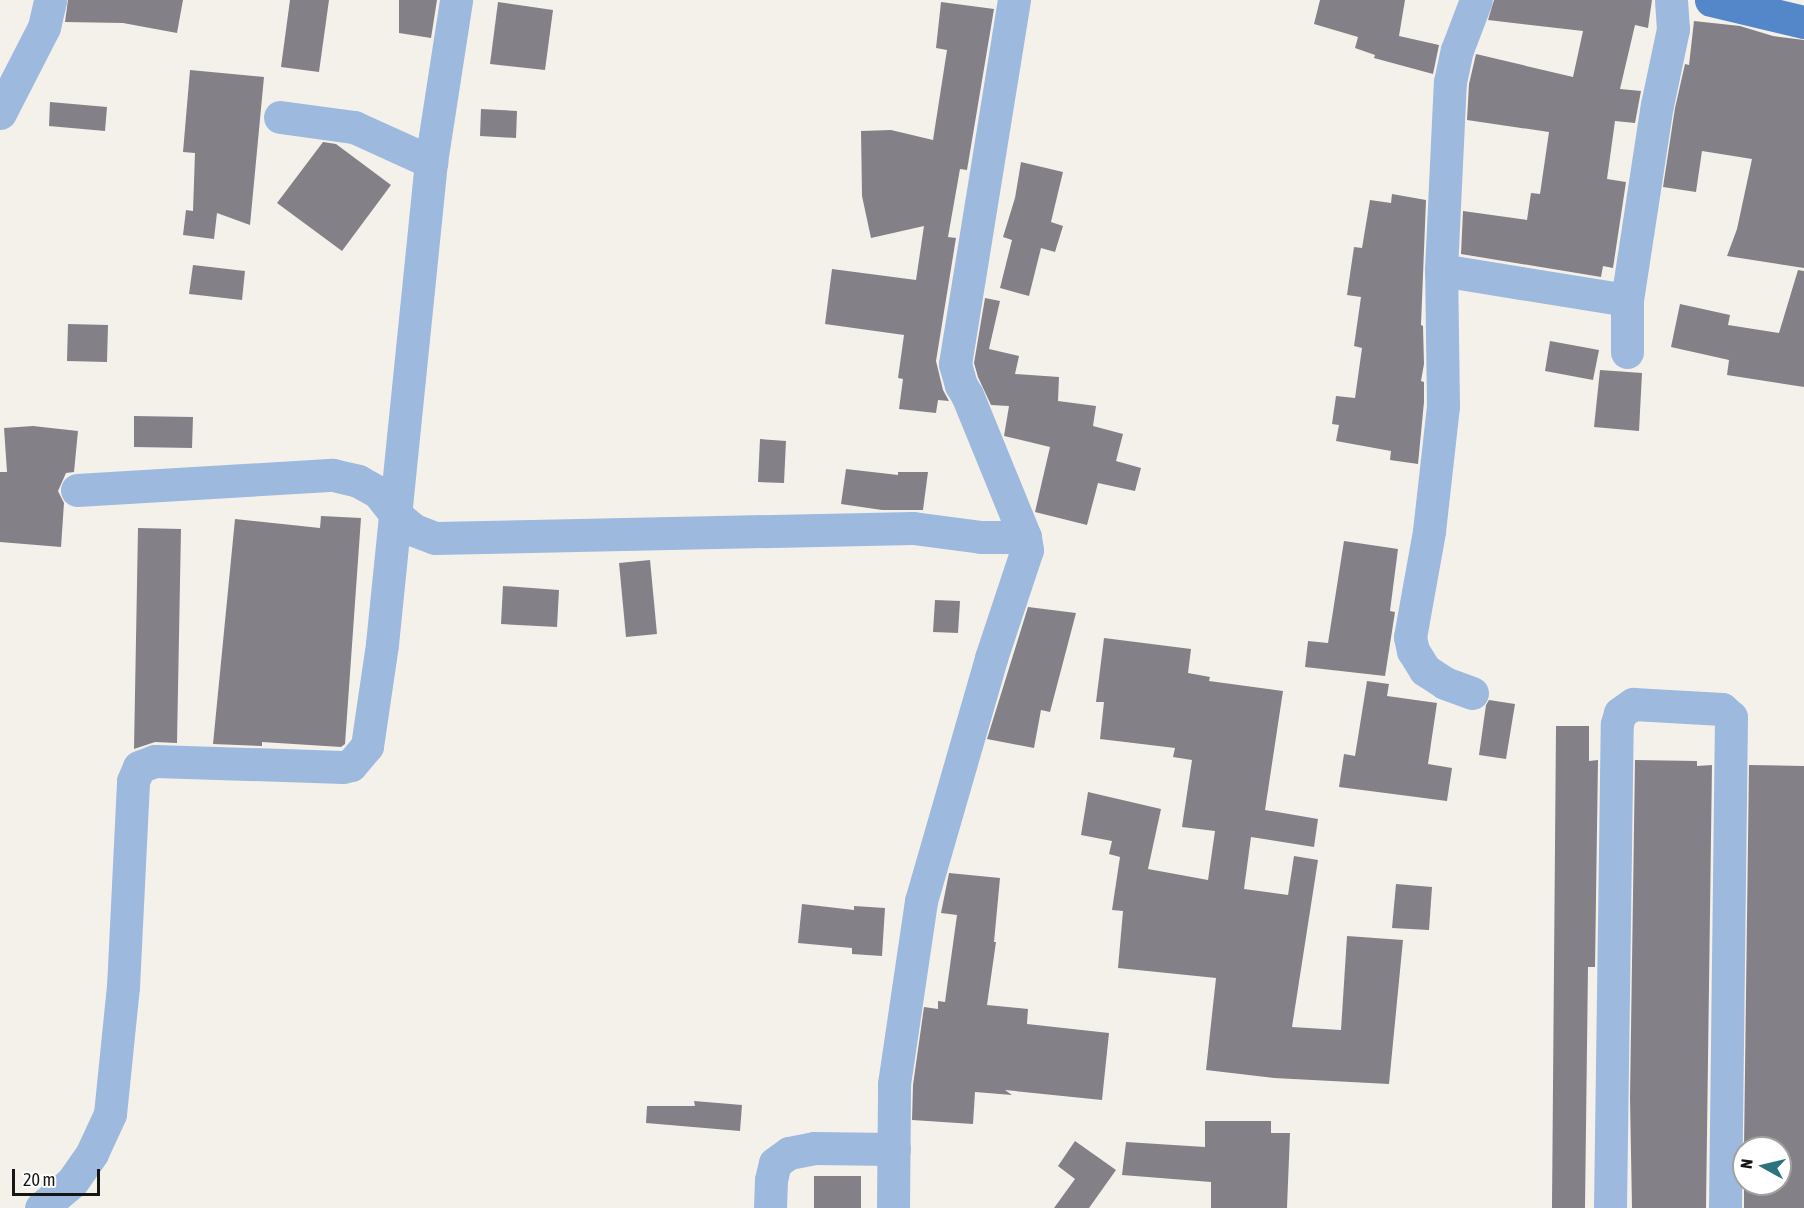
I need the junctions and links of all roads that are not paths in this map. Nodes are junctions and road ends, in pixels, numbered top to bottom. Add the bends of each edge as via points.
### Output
1 (50, 0) edge
2 (456, 0) edge
3 (1014, 0) edge
4 (1476, 0) edge
5 (1671, 0) edge
6 (1711, 0) edge
7 (1804, 22) edge
8 (0, 113) edge
9 (280, 117) dead end
10 (431, 162) junction
11 (1441, 270) junction
12 (1627, 300) junction
13 (1627, 352) dead end
14 (76, 490) dead end
15 (396, 515) junction
16 (1025, 537) junction
17 (1472, 693) dead end
18 (894, 1149) junction
19 (41, 1208) edge
20 (770, 1208) edge
21 (893, 1208) edge
22 (1610, 1208) edge
23 (1725, 1208) edge

1 - 8 street via 44,27
2 - 10 street
3 - 16 street via 955,364
4 - 11 street via 1450,82
5 - 12 street via 1673,29 1656,105
6 - 7 main road
9 - 10 street via 354,127
10 - 15 street
11 - 12 street
11 - 17 street via 1443,406 1429,531 1410,637 1413,651 1425,670
12 - 13 street
14 - 15 street via 333,475 358,481 378,492
15 - 16 street via 414,530 435,538 913,528 981,537
15 - 19 street via 369,736 359,758 343,767 155,761 143,763 134,774 123,987 111,1114 72,1182
16 - 18 street via 1027,550 991,658 921,901 894,1084
18 - 20 street via 814,1148 789,1153 776,1163
18 - 21 street
22 - 23 street via 1617,724 1620,713 1633,704 1722,709 1731,717

